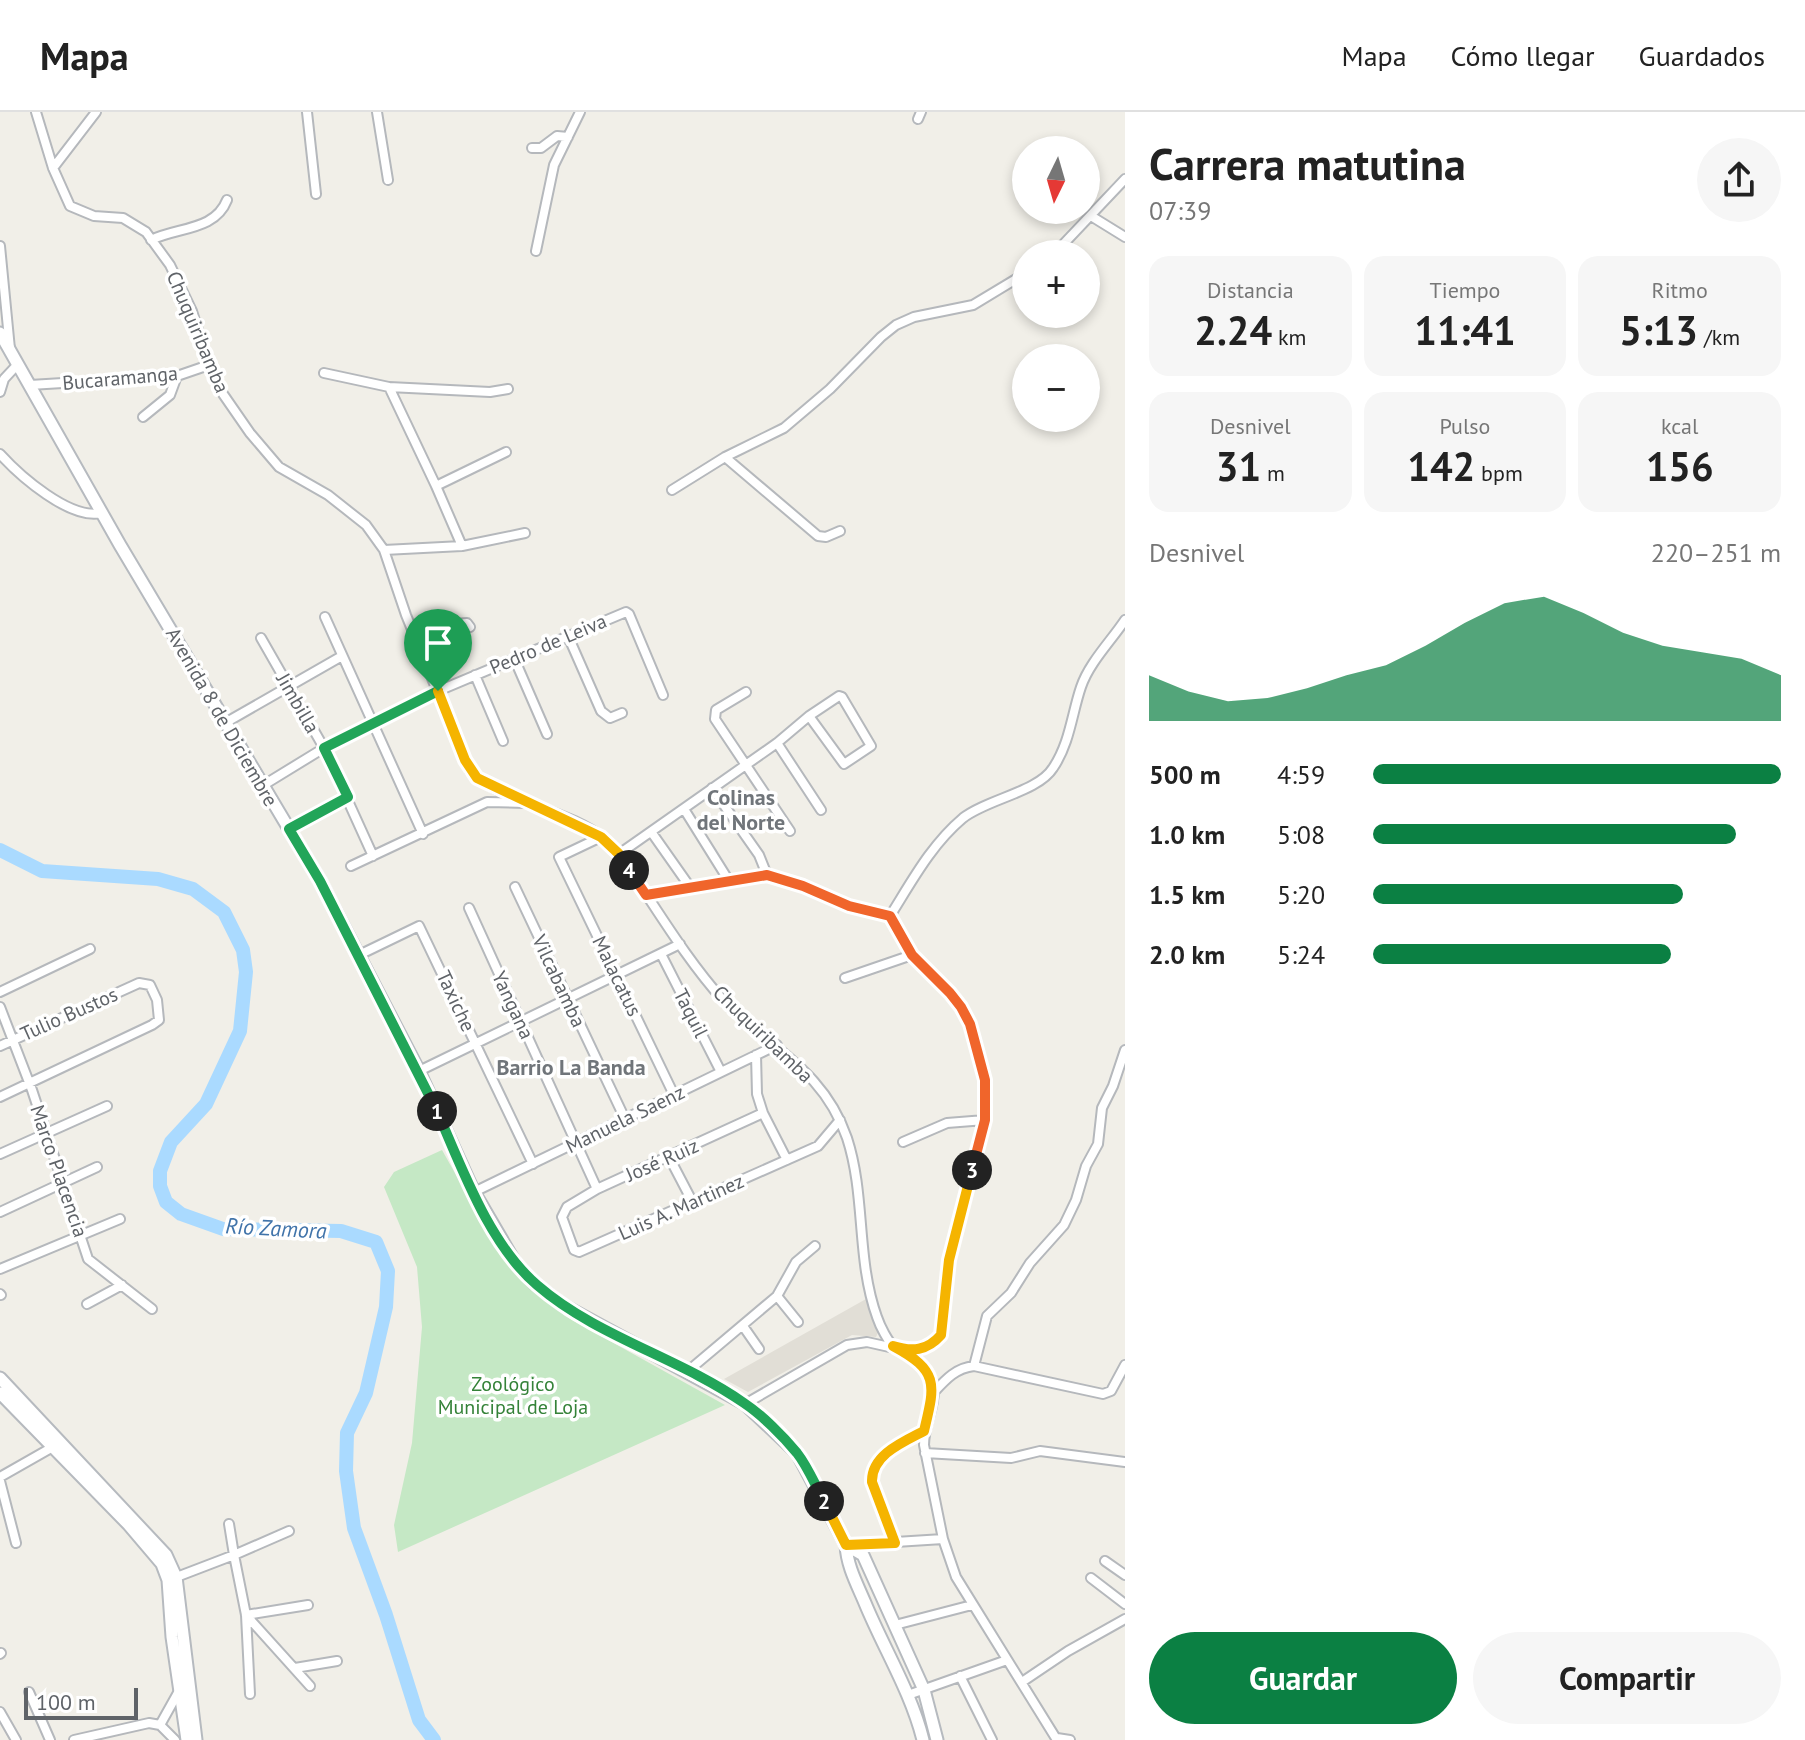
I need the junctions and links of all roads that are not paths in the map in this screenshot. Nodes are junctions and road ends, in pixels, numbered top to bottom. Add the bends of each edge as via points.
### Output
1 (36, 112) edge
2 (96, 112) edge
3 (307, 112) edge
4 (377, 112) edge
5 (580, 112) edge
6 (568, 137) junction
7 (532, 148) dead end
8 (53, 168) junction
9 (1125, 179) edge
10 (388, 180) dead end
11 (316, 194) dead end
12 (227, 200) dead end
13 (1100, 206) edge
14 (1100, 222) edge
15 (1083, 224) edge
16 (1125, 237) edge
17 (151, 240) junction
18 (1068, 240) edge
19 (0, 246) edge
20 (536, 251) dead end
21 (1012, 281) edge
22 (0, 333) edge
23 (10, 349) junction
24 (18, 364) junction
25 (209, 365) junction
26 (324, 373) dead end
27 (177, 376) junction
28 (30, 385) junction
29 (389, 387) junction
30 (508, 389) dead end
31 (0, 392) edge
32 (143, 417) dead end
33 (506, 452) dead end
34 (0, 454) edge
35 (725, 457) junction
36 (436, 486) junction
37 (672, 490) dead end
38 (101, 513) junction
39 (840, 531) dead end
40 (525, 533) dead end
41 (462, 546) junction
42 (384, 550) junction
43 (325, 617) dead end
44 (1125, 620) edge
45 (470, 627) dead end
46 (415, 635) junction
47 (568, 636) junction
48 (261, 638) dead end
49 (342, 656) junction
50 (514, 658) junction
51 (475, 675) junction
52 (287, 686) junction
53 (438, 691) junction
54 (746, 692) dead end
55 (663, 695) dead end
56 (622, 713) dead end
57 (809, 716) junction
58 (225, 723) junction
59 (372, 723) junction
60 (547, 734) dead end
61 (503, 741) dead end
62 (777, 743) junction
63 (324, 748) junction
64 (745, 765) junction
65 (262, 786) junction
66 (712, 788) junction
67 (348, 797) junction
68 (534, 804) junction
69 (684, 809) junction
70 (821, 810) dead end
71 (289, 829) junction
72 (790, 831) dead end
73 (652, 833) junction
74 (423, 834) junction
75 (601, 837) junction
76 (619, 854) junction
77 (373, 856) junction
78 (351, 866) dead end
79 (767, 875) junction
80 (729, 881) junction
81 (515, 887) dead end
82 (690, 887) junction
83 (646, 895) junction
84 (469, 908) dead end
85 (890, 916) junction
86 (680, 944) junction
87 (90, 949) dead end
88 (661, 954) junction
89 (359, 955) junction
90 (912, 955) junction
91 (616, 975) junction
92 (845, 978) dead end
93 (0, 992) edge
94 (567, 999) junction
95 (0, 1007) edge
96 (521, 1021) junction
97 (13, 1040) junction
98 (476, 1043) junction
99 (777, 1045) junction
100 (0, 1046) edge
101 (1125, 1050) edge
102 (756, 1055) junction
103 (419, 1071) junction
104 (721, 1072) junction
105 (28, 1083) junction
106 (674, 1095) junction
107 (0, 1097) edge
108 (107, 1106) dead end
109 (763, 1113) junction
110 (625, 1119) junction
111 (840, 1120) junction
112 (985, 1120) junction
113 (46, 1133) junction
114 (903, 1142) dead end
115 (576, 1143) junction
116 (0, 1154) edge
117 (669, 1157) junction
118 (787, 1160) junction
119 (533, 1164) junction
120 (97, 1167) dead end
121 (63, 1184) junction
122 (597, 1189) junction
123 (474, 1192) junction
124 (692, 1201) junction
125 (0, 1212) edge
126 (120, 1219) dead end
127 (80, 1234) junction
128 (815, 1246) dead end
129 (576, 1251) joint
130 (0, 1269) edge
131 (122, 1285) junction
132 (777, 1296) junction
133 (87, 1304) dead end
134 (152, 1309) dead end
135 (798, 1322) dead end
136 (743, 1326) junction
137 (893, 1346) junction
138 (759, 1349) dead end
139 (1125, 1365) edge
140 (974, 1366) junction
141 (688, 1371) junction
142 (0, 1378) edge
143 (934, 1392) junction
144 (0, 1393) edge
145 (745, 1404) junction
146 (924, 1431) junction
147 (51, 1448) junction
148 (925, 1453) junction
149 (1125, 1462) edge
150 (0, 1479) edge
151 (229, 1524) dead end
152 (289, 1531) dead end
153 (943, 1539) junction
154 (16, 1543) dead end
155 (895, 1543) junction
156 (846, 1545) junction
157 (234, 1555) junction
158 (1105, 1561) dead end
159 (1125, 1575) edge
160 (1091, 1578) dead end
161 (172, 1579) junction
162 (1125, 1604) edge
163 (308, 1605) dead end
164 (972, 1605) junction
165 (246, 1615) junction
166 (1125, 1619) edge
167 (895, 1625) junction
168 (178, 1637) junction
169 (1007, 1660) junction
170 (337, 1661) dead end
171 (295, 1668) junction
172 (960, 1676) junction
173 (1022, 1682) junction
174 (310, 1686) dead end
175 (924, 1690) junction
176 (179, 1691) junction
177 (29, 1692) dead end
178 (250, 1694) dead end
179 (908, 1695) junction
180 (0, 1712) edge
181 (160, 1725) junction
182 (1057, 1739) edge
183 (16, 1740) edge
184 (50, 1740) edge
185 (74, 1740) edge
186 (175, 1740) edge
187 (187, 1740) edge
188 (196, 1740) edge
189 (923, 1740) edge
190 (937, 1740) edge
191 (992, 1740) edge
192 (1070, 1740) edge

1 - 8 street, Chuquiribamba
2 - 8 street
3 - 11 street
4 - 10 street
5 - 6 street
6 - 7 street via 557,136
6 - 20 street via 552,174
8 - 17 street, Chuquiribamba via 70,206 94,216 123,218
9 - 13 street
12 - 17 street via 221,213 193,229
14 - 16 street
15 - 18 street
17 - 25 street, Chuquiribamba via 192,311
19 - 23 street
21 - 35 street via 973,305 896,325 784,428
22 - 23 main road, Avenida 8 de Diciembre
23 - 24 main road, Avenida 8 de Diciembre
24 - 28 main road, Avenida 8 de Diciembre
24 - 31 street
25 - 27 street, Bucaramanga
25 - 42 street, Chuquiribamba via 223,394 279,467 366,525
26 - 29 street
27 - 28 street, Bucaramanga
27 - 32 street via 170,395
28 - 38 main road, Avenida 8 de Diciembre
29 - 30 street
29 - 36 street
33 - 36 street
34 - 38 street via 65,506
35 - 37 street
35 - 39 street via 818,536
36 - 41 street
38 - 58 main road, Avenida 8 de Diciembre
40 - 41 street
41 - 42 street
42 - 46 street, Chuquiribamba
43 - 49 street
44 - 85 street via 1086,676 1052,770 1025,789 964,817 931,850
45 - 46 street via 456,623
46 - 53 street, Chuquiribamba
47 - 50 street, Pedro de Leiva
47 - 55 street, Pedro de Leiva via 626,612
47 - 56 street via 601,711 610,718
48 - 52 street, Jimbilla
49 - 52 street
49 - 59 street
50 - 51 street, Pedro de Leiva
50 - 60 street
51 - 53 street, Pedro de Leiva
51 - 61 street
52 - 58 street
52 - 63 street, Jimbilla
53 - 59 street, Pedro de Leiva
53 - 68 street, Chuquiribamba via 470,771
54 - 64 street via 715,715
57 - 57 street via 842,697 870,748 844,764
57 - 62 street
58 - 65 main road, Avenida 8 de Diciembre
59 - 63 street, Pedro de Leiva
59 - 74 street
62 - 64 street
62 - 70 street
63 - 65 street, Pedro de Leiva
63 - 67 street, Jimbilla
64 - 66 street
64 - 72 street
65 - 71 main road, Avenida 8 de Diciembre
66 - 69 street
66 - 79 street
67 - 71 street
67 - 77 street, Jimbilla
68 - 74 street via 487,802
68 - 75 street, Chuquiribamba
69 - 73 street
69 - 80 street
71 - 89 main road, Avenida 8 de Diciembre
73 - 76 street
73 - 82 street
74 - 77 street
75 - 76 street, Chuquiribamba
75 - 91 street, Malacatus via 559,857
76 - 83 street, Chuquiribamba
77 - 78 street
79 - 80 street
79 - 85 street
80 - 82 street
81 - 94 street, Vilcabamba
82 - 83 street
83 - 86 street, Chuquiribamba
84 - 96 street, Yangana
85 - 90 street
86 - 88 street
86 - 99 street, Chuquiribamba via 724,1001
87 - 93 street
88 - 91 street
88 - 104 street, Taquil
89 - 98 street, Taxiche via 419,926
89 - 103 main road, Avenida 8 de Diciembre
90 - 92 street
90 - 112 street via 950,993 970,1024 985,1080
91 - 94 street
91 - 106 street, Malacatus
94 - 96 street
94 - 110 street, Vilcabamba
95 - 97 street, Marco Placencia
96 - 98 street
96 - 115 street, Yangana
97 - 100 street, Tulio Bustos
97 - 105 street, Marco Placencia
97 - 105 street, Tulio Bustos via 139,983 150,985 155,994 159,1020
98 - 103 street
98 - 119 street, Taxiche
99 - 102 street, Manuela Saenz
99 - 111 street, Chuquiribamba via 814,1081
101 - 140 street via 1102,1108 1098,1144 1064,1225 987,1316
102 - 104 street, Manuela Saenz
102 - 109 street via 755,1082
103 - 123 main road, Avenida 8 de Diciembre
104 - 106 street, Manuela Saenz
105 - 107 street
105 - 113 street, Marco Placencia
106 - 110 street, Manuela Saenz
108 - 113 street
109 - 117 street, José Ruiz
109 - 118 street
110 - 115 street, Manuela Saenz
111 - 118 street, Luis A. Martinez via 818,1146
111 - 137 street, Chuquiribamba via 853,1161 872,1299
112 - 114 street via 947,1123
112 - 137 street via 949,1260 941,1335 924,1349
113 - 116 street
113 - 121 street, Marco Placencia
115 - 119 street, Manuela Saenz
115 - 122 street, Yangana
117 - 122 street, José Ruiz
117 - 124 street
118 - 124 street, Luis A. Martinez
119 - 123 street, Manuela Saenz
120 - 121 street
121 - 125 street
121 - 127 street, Marco Placencia
122 - 129 street, José Ruiz via 563,1211
123 - 141 main road, Avenida 8 de Diciembre via 500,1240 535,1284 590,1322
124 - 129 street, Luis A. Martinez
126 - 127 street
127 - 130 street
127 - 131 street, Marco Placencia via 88,1259
128 - 132 street via 796,1262
131 - 133 street
131 - 134 street, Marco Placencia
132 - 135 street
132 - 136 street
136 - 138 street
136 - 141 street
137 - 143 street, Chuquiribamba via 920,1364
137 - 145 street via 847,1345
139 - 140 street via 1111,1391 1103,1394
140 - 143 street via 962,1367
141 - 145 main road, Avenida 8 de Diciembre
142 - 161 main road via 166,1555
143 - 146 street
144 - 147 main road
145 - 156 main road, Avenida 8 de Diciembre via 797,1453
146 - 148 street
146 - 155 street via 881,1457 871,1472
147 - 150 street
147 - 161 main road via 128,1524
148 - 149 street via 1011,1458 1040,1451
148 - 153 street
150 - 154 street
151 - 157 street
152 - 157 street
153 - 155 street
153 - 164 street
155 - 156 street
156 - 167 main road, Avenida 8 de Diciembre via 863,1555
156 - 179 main road, Avenida 8 de Diciembre via 847,1561
157 - 161 street
157 - 165 street
158 - 159 street
160 - 162 street
161 - 168 main road
163 - 165 street
164 - 167 street
164 - 169 street
165 - 171 street
165 - 178 street
166 - 173 street
167 - 175 main road, Avenida 8 de Diciembre
168 - 176 main road
168 - 188 main road
169 - 172 street
169 - 173 street
170 - 171 street
171 - 174 street
172 - 175 street
172 - 191 street
173 - 182 street
175 - 179 street
175 - 190 main road, Avenida 8 de Diciembre
176 - 181 street
176 - 187 main road
177 - 184 street
179 - 189 main road, Avenida 8 de Diciembre
180 - 183 street
181 - 185 street via 133,1725
181 - 186 street
182 - 192 street

